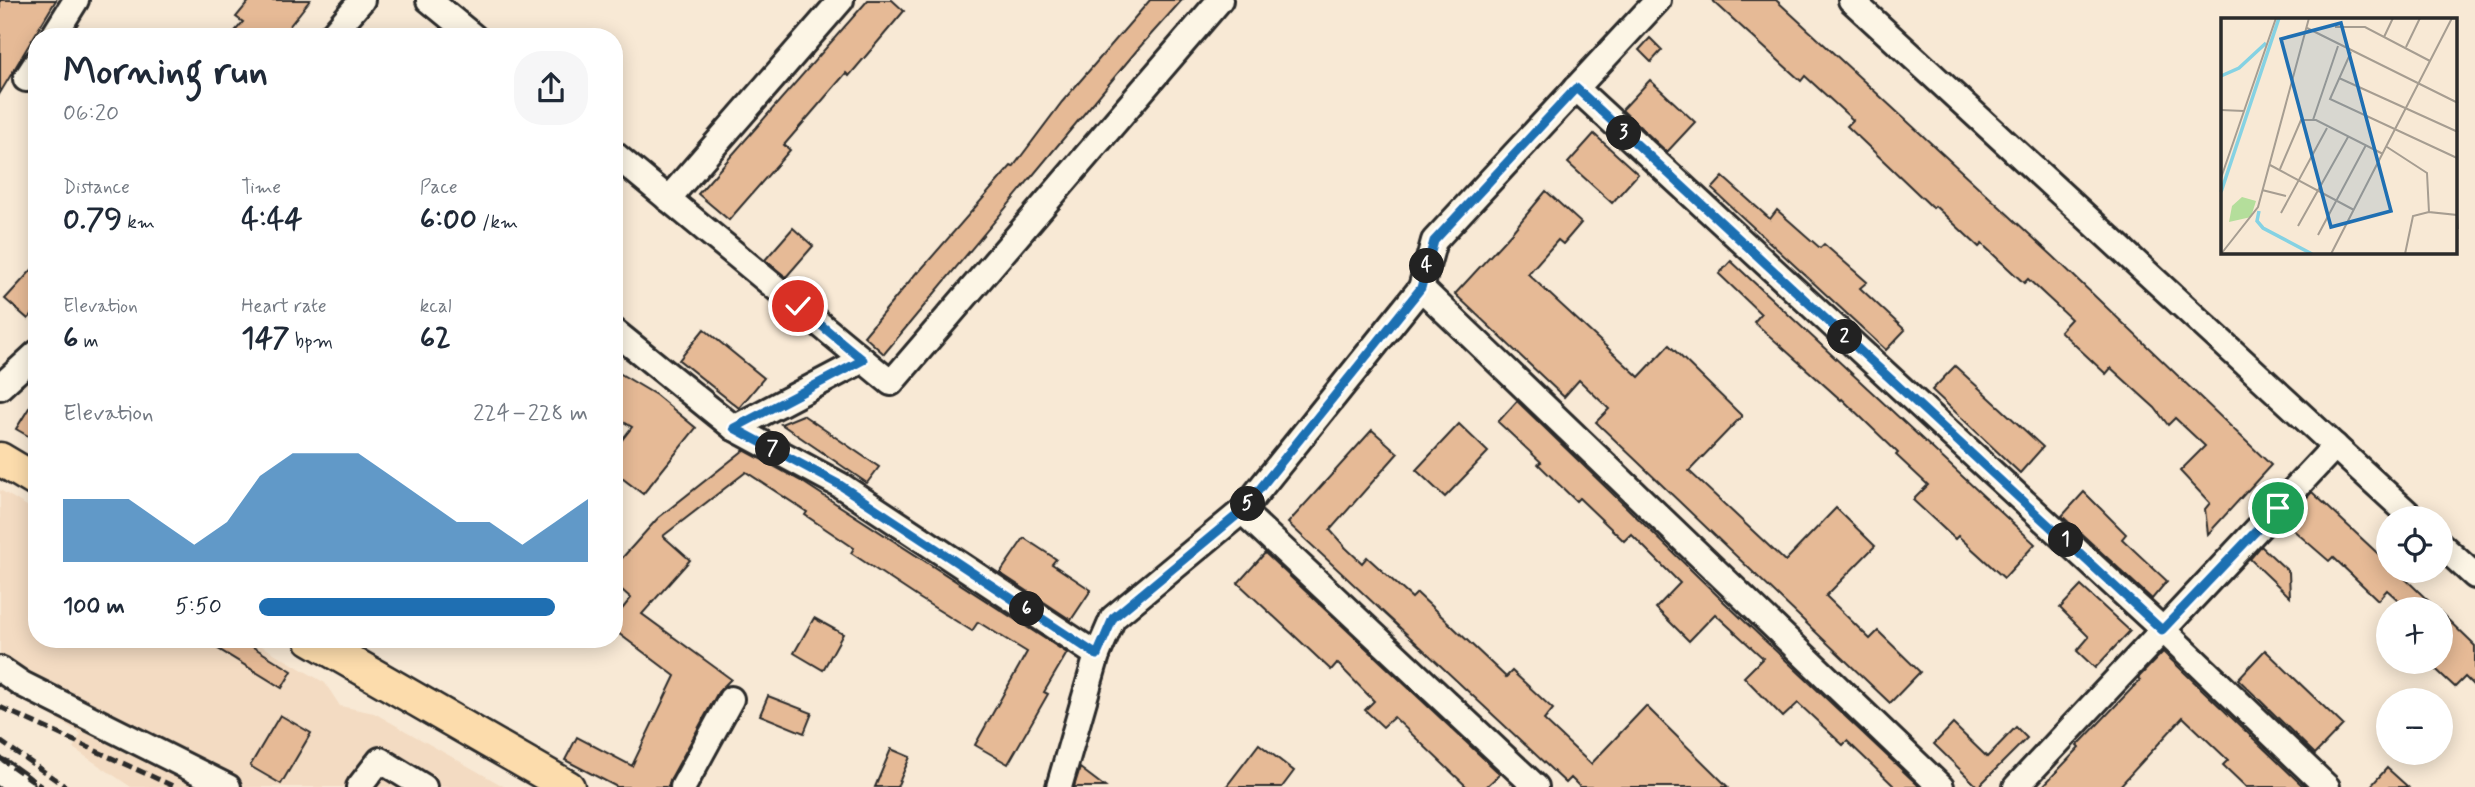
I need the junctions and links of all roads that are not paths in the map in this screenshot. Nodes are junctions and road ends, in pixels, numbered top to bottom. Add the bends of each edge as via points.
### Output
1 (76, 0) edge
2 (362, 0) edge
3 (429, 0) edge
4 (841, 0) edge
5 (1220, 0) edge
6 (1658, 0) edge
7 (1851, 0) edge
8 (59, 28) edge
9 (338, 28) edge
10 (463, 28) edge
11 (1576, 88) junction
12 (623, 162) edge
13 (668, 199) junction
14 (1421, 288) junction
15 (623, 338) edge
16 (863, 360) junction
17 (28, 361) edge
18 (0, 387) edge
19 (734, 428) junction
20 (2335, 446) junction
21 (0, 459) edge
22 (28, 476) edge
23 (2400, 506) edge
24 (1242, 511) junction
25 (2453, 556) edge
26 (2475, 576) edge
27 (2162, 630) junction
28 (327, 648) edge
29 (1097, 655) junction
30 (0, 669) edge
31 (731, 699) dead end
32 (0, 772) edge
33 (21, 787) edge
34 (228, 787) edge
35 (359, 787) edge
36 (424, 787) edge
37 (568, 787) edge
38 (683, 787) edge
39 (1059, 787) edge
40 (1535, 787) edge
41 (1941, 787) edge
42 (2016, 787) edge
43 (2327, 787) edge

1 - 8 street
2 - 9 street
3 - 10 street
4 - 13 street
5 - 16 street via 891,383
6 - 11 street
7 - 20 street
11 - 14 street via 1434,241
11 - 27 street
12 - 13 street
13 - 16 street
14 - 24 street
14 - 41 street
15 - 19 street
16 - 19 street
17 - 18 street
19 - 29 street via 840,485
20 - 23 street
20 - 27 street
21 - 22 main road
24 - 29 street via 1113,618
24 - 40 street
25 - 26 street
27 - 42 street
27 - 43 street
28 - 37 main road
29 - 39 street
30 - 34 street
31 - 38 street
32 - 33 street
35 - 36 street via 380,760

